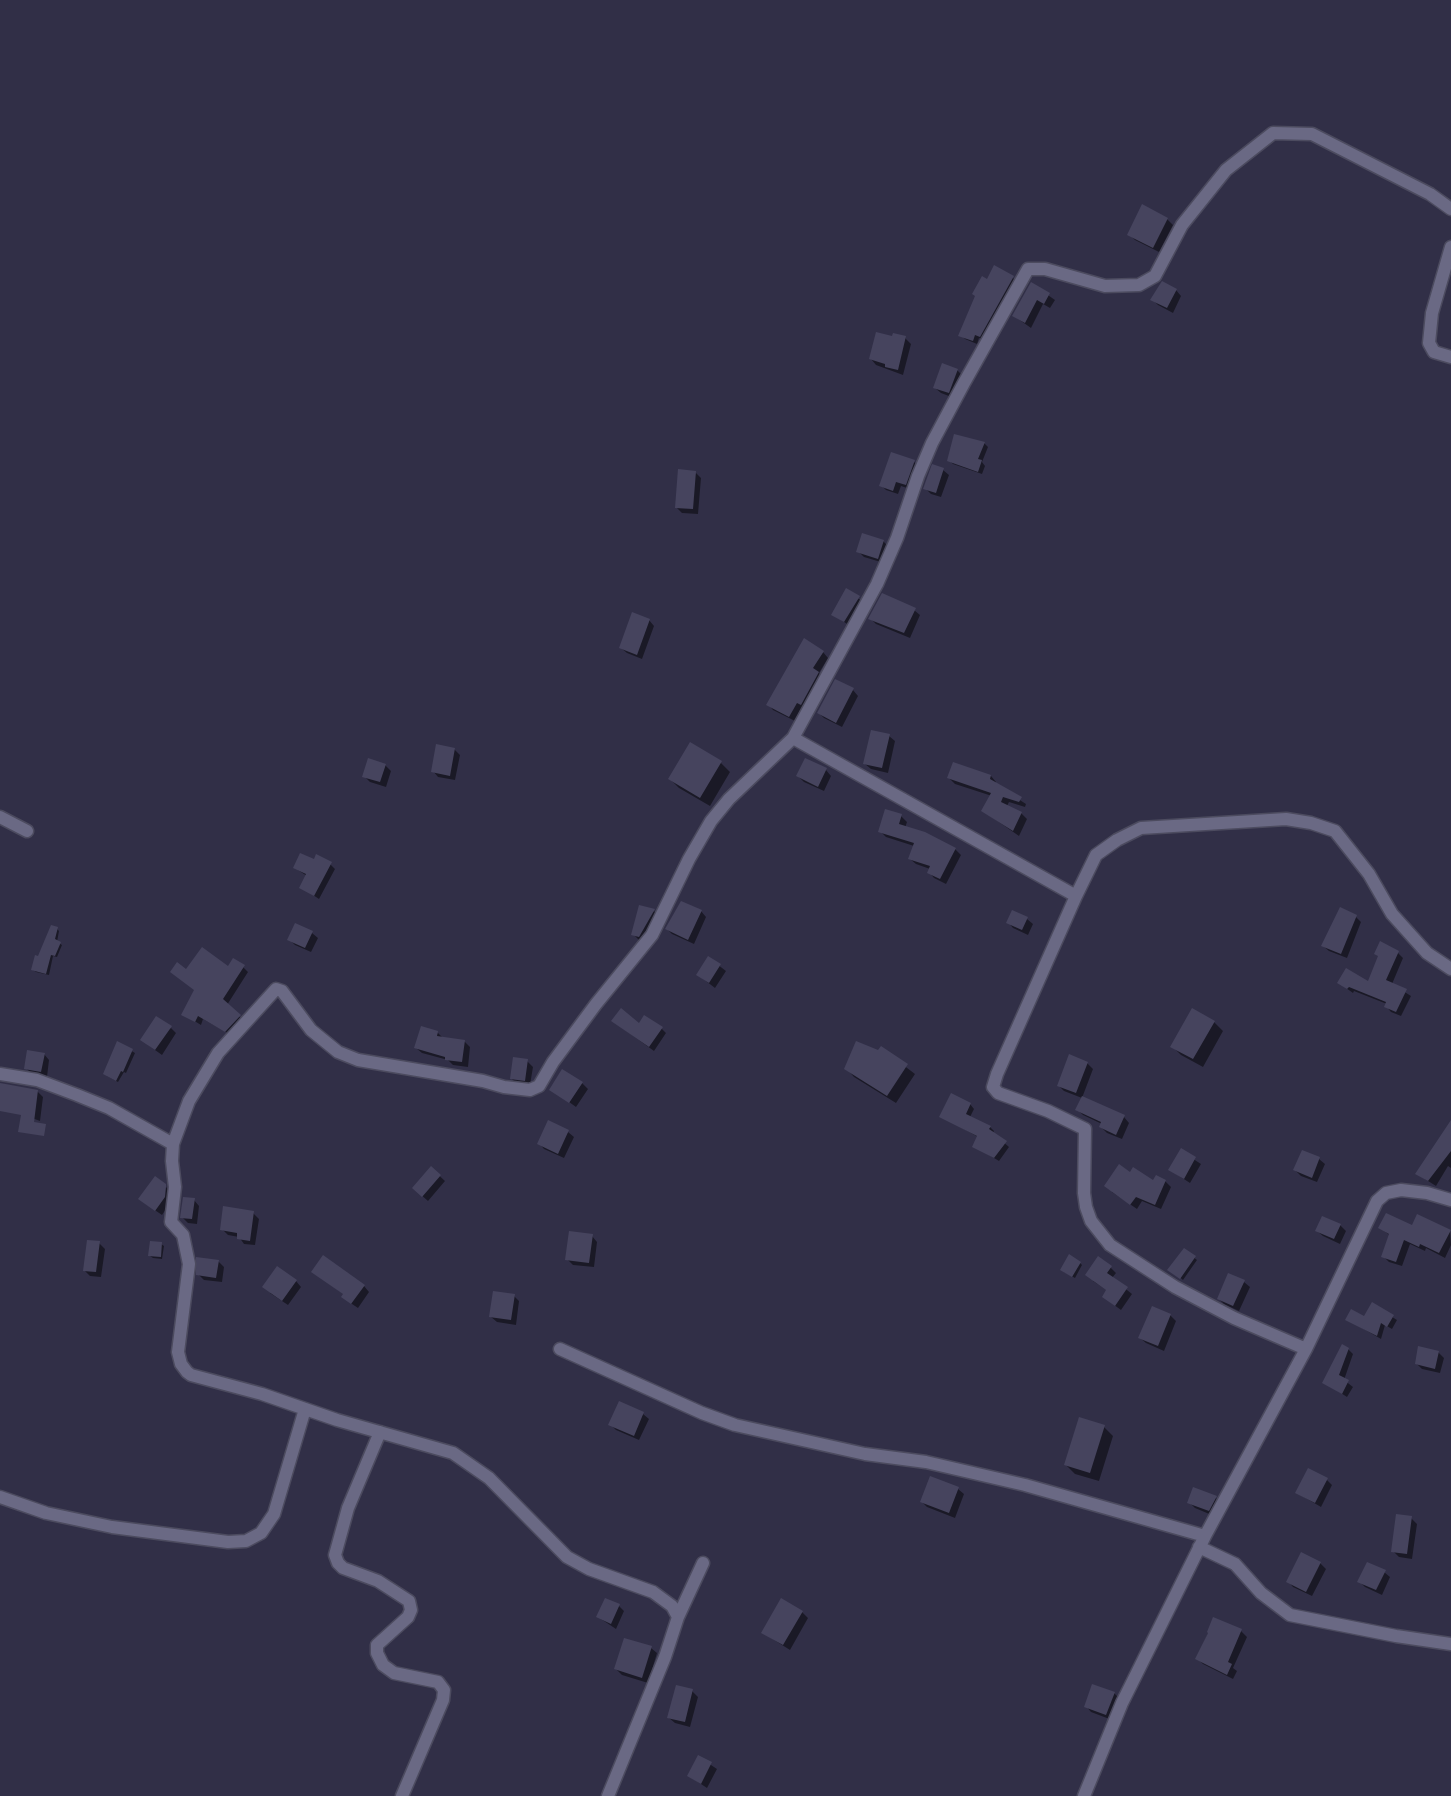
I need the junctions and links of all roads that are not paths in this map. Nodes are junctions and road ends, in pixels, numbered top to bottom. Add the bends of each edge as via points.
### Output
1 (1451, 209) edge
2 (1451, 247) edge
3 (1451, 358) edge
4 (793, 738) junction
5 (0, 817) edge
6 (27, 831) dead end
7 (1076, 896) junction
8 (1451, 969) edge
9 (0, 1074) edge
10 (173, 1144) junction
11 (1451, 1200) edge
12 (560, 1349) dead end
13 (1306, 1349) junction
14 (305, 1409) junction
15 (380, 1432) junction
16 (0, 1497) edge
17 (1202, 1542) junction
18 (703, 1563) dead end
19 (678, 1617) junction
20 (1451, 1644) edge
21 (402, 1796) edge
22 (608, 1796) edge
23 (1084, 1796) edge

1 - 4 street via 1311,134 1273,133 1226,170 1182,225 1155,276 1139,285 1105,286 1028,270 932,443 877,584
2 - 3 street via 1432,313 1429,342 1434,352
4 - 7 street
4 - 10 street via 711,821 652,935 539,1086 530,1090 504,1087 358,1060 338,1052 311,1030 276,989 218,1053 189,1101
5 - 6 street
7 - 8 street via 1096,855 1141,828 1286,819 1311,823 1335,831 1369,874 1392,914 1427,953
7 - 13 street via 993,1087 1085,1129 1086,1207 1110,1245 1175,1287
9 - 10 street via 37,1080 77,1095
10 - 14 street via 171,1222 183,1235 189,1264 178,1352 181,1364 191,1375
11 - 13 street via 1411,1190 1380,1198
12 - 17 street via 736,1425 1025,1485
13 - 17 street
14 - 15 street
14 - 16 street via 274,1514 261,1533 246,1541 112,1527 46,1513
15 - 19 street via 453,1453 489,1478 567,1556 653,1592 667,1601
15 - 21 street via 348,1508 335,1555 343,1568 378,1581 409,1601 408,1617 377,1645 383,1665 394,1673 438,1682 444,1690
17 - 20 street via 1235,1564 1261,1593 1290,1615
17 - 23 street via 1122,1703
18 - 19 street
19 - 22 street

